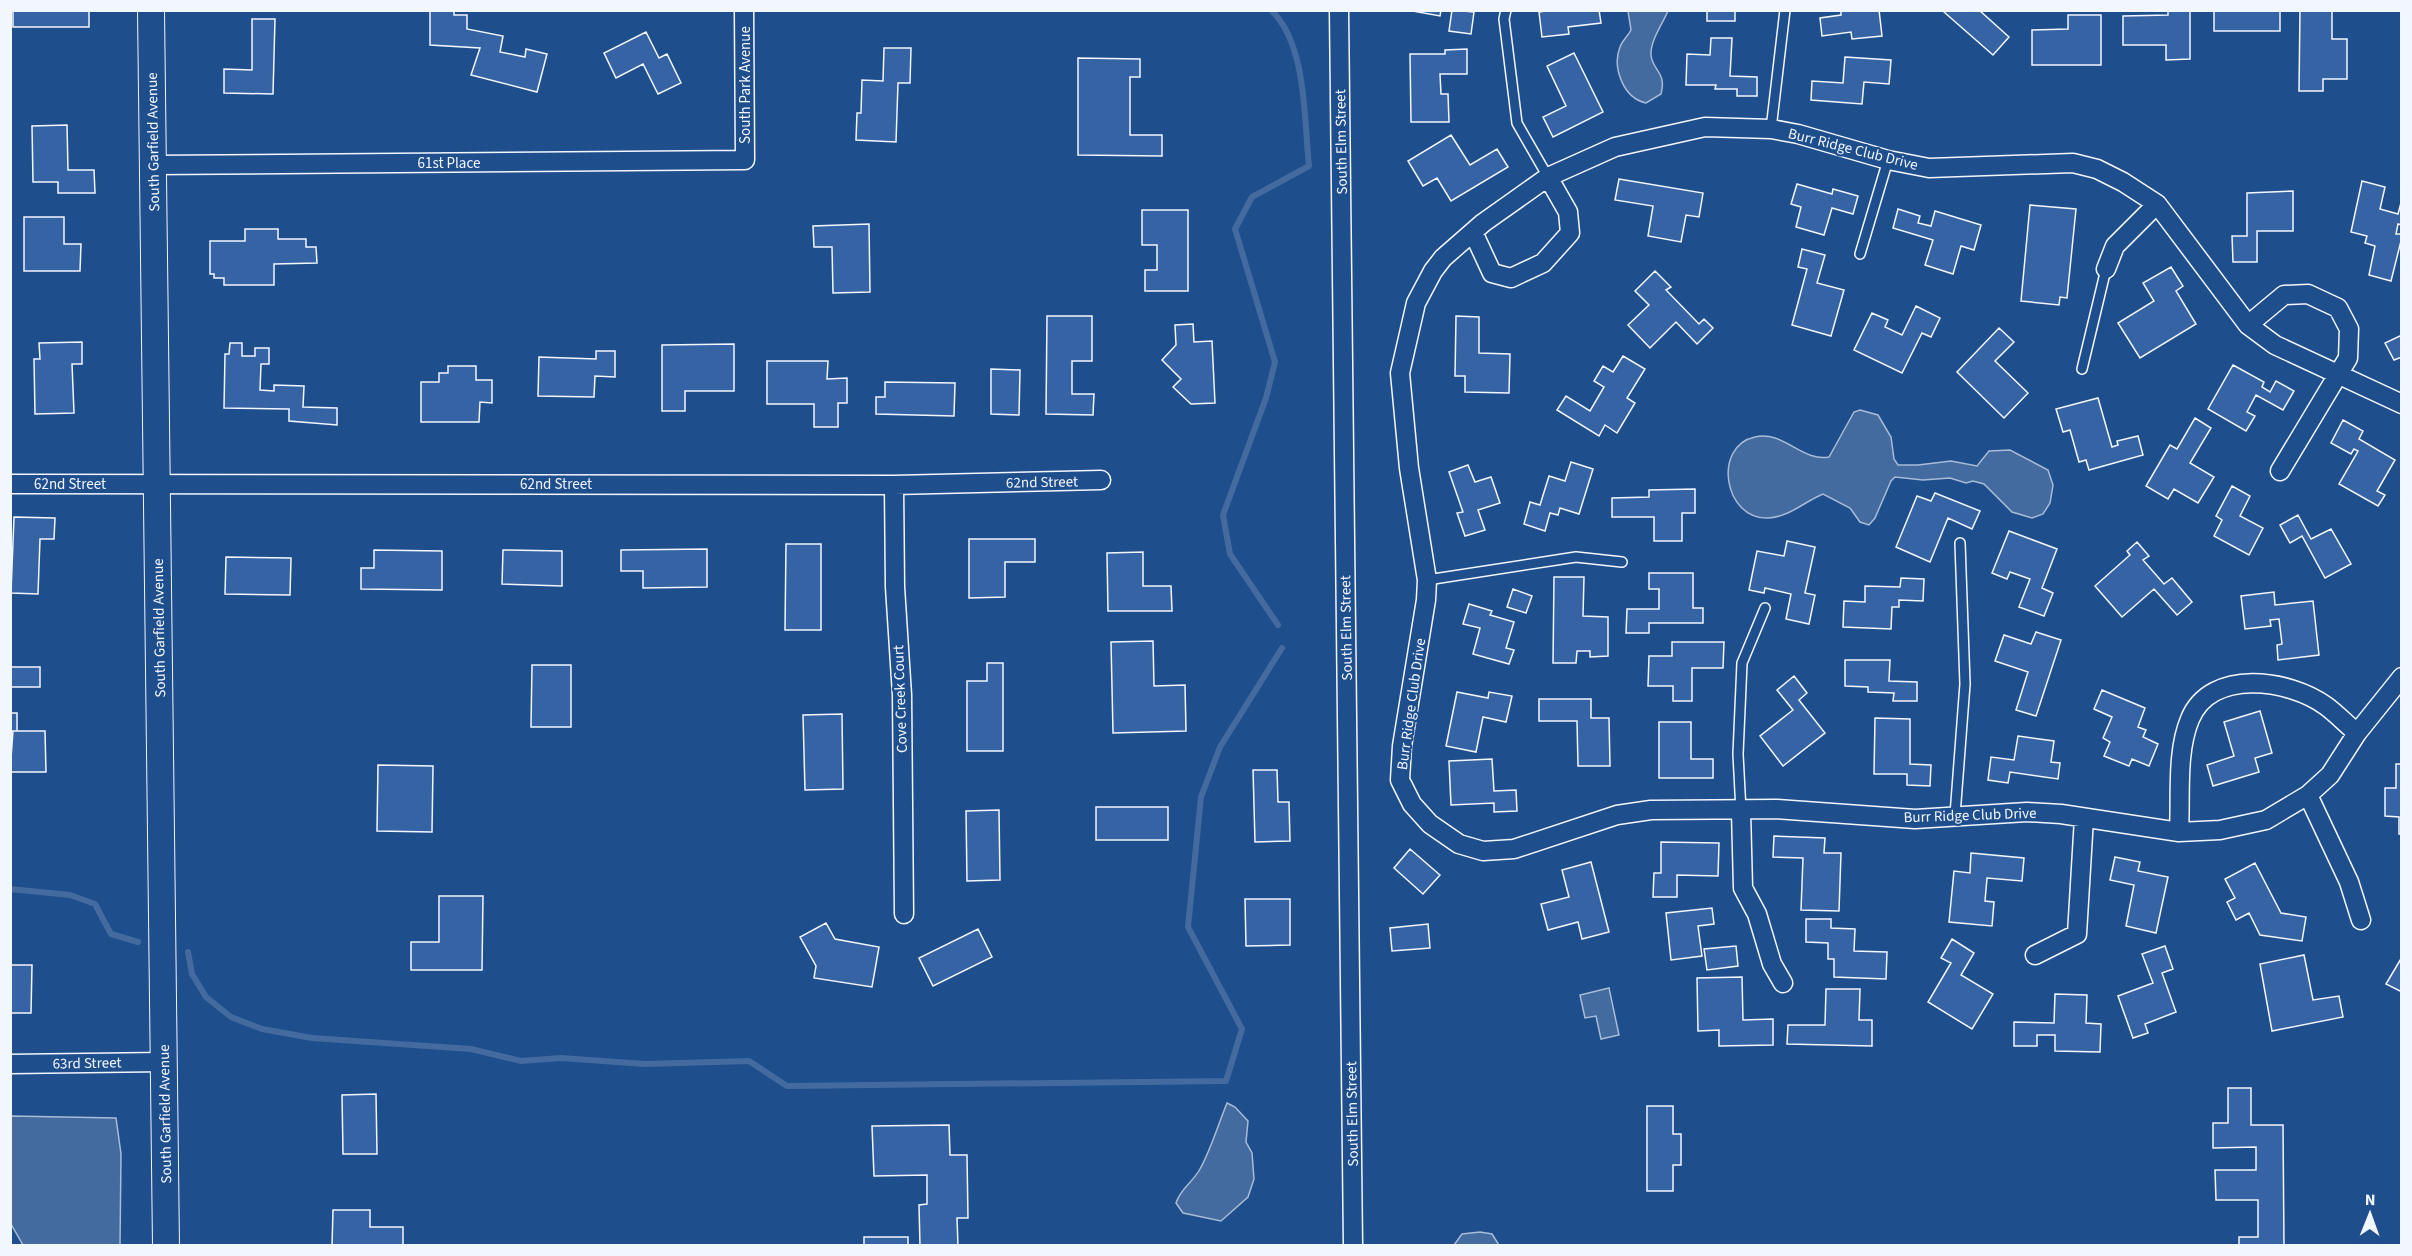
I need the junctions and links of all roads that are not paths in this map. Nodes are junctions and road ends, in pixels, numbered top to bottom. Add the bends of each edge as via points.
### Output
1 (151, 10) edge
2 (744, 10) edge
3 (1339, 10) edge
4 (1506, 10) edge
5 (1785, 10) edge
6 (1771, 129) junction
7 (745, 160) joint
8 (1888, 160) junction
9 (153, 165) junction
10 (1548, 177) junction
11 (2157, 204) junction
12 (1473, 232) junction
13 (1860, 254) dead end
14 (2106, 269) joint
15 (2248, 325) junction
16 (2082, 369) dead end
17 (2336, 375) junction
18 (2402, 404) edge
19 (2280, 471) dead end
20 (1101, 480) dead end
21 (157, 483) junction
22 (10, 484) edge
23 (894, 485) junction
24 (1960, 543) dead end
25 (1622, 562) dead end
26 (1426, 580) junction
27 (1765, 608) dead end
28 (2402, 677) edge
29 (2357, 733) junction
30 (2308, 795) junction
31 (1741, 811) junction
32 (1955, 815) junction
33 (2084, 818) junction
34 (2179, 832) junction
35 (904, 914) dead end
36 (2361, 920) dead end
37 (2035, 955) dead end
38 (1784, 983) dead end
39 (164, 1062) junction
40 (10, 1064) edge
41 (166, 1245) edge
42 (1353, 1245) edge

1 - 9 street, South Garfield Avenue
2 - 7 street, South Park Avenue
3 - 42 street, South Elm Street
4 - 10 lane via 1517,123
5 - 6 lane
6 - 8 street, Burr Ridge Club Drive
6 - 10 street, Burr Ridge Club Drive via 1705,127 1656,136 1615,147
7 - 9 street, 61st Place
8 - 11 street, Burr Ridge Club Drive via 1929,168 2073,163 2097,169
8 - 13 lane
9 - 21 street, South Garfield Avenue
10 - 12 street, Burr Ridge Club Drive
10 - 12 street via 1568,212 1570,232 1543,263 1511,278 1492,273
11 - 14 street via 2115,246
11 - 15 street, Burr Ridge Club Drive
12 - 26 street, Burr Ridge Club Drive via 1443,258 1416,303 1400,373
14 - 16 lane
15 - 17 street, Burr Ridge Club Drive via 2275,345
15 - 17 street via 2284,295 2308,294 2338,308 2349,329 2348,358
17 - 18 street, Burr Ridge Club Drive
17 - 19 street
20 - 23 street, 62nd Street
21 - 22 street, 62nd Street
21 - 23 street, 62nd Street
21 - 39 street, South Garfield Avenue
23 - 35 street, Cove Creek Court via 902,695
24 - 32 lane via 1965,684
25 - 26 lane via 1576,557
26 - 31 street, Burr Ridge Club Drive via 1400,780 1412,804 1430,824 1460,844 1498,851 1536,843 1617,815 1651,810
27 - 31 lane via 1742,663 1738,754
28 - 29 street, Burr Ridge Club Drive
29 - 30 street, Burr Ridge Club Drive via 2330,776
29 - 34 street via 2325,705 2288,687 2255,682 2220,689 2200,700 2183,741
30 - 34 street, Burr Ridge Club Drive via 2266,820 2220,830
30 - 36 street via 2349,882
31 - 32 street, Burr Ridge Club Drive via 1776,809 1915,819
31 - 38 street via 1743,888
32 - 33 street, Burr Ridge Club Drive via 2027,812
33 - 34 street, Burr Ridge Club Drive
33 - 37 street via 2077,934
39 - 40 street, 63rd Street
39 - 41 street, South Garfield Avenue

